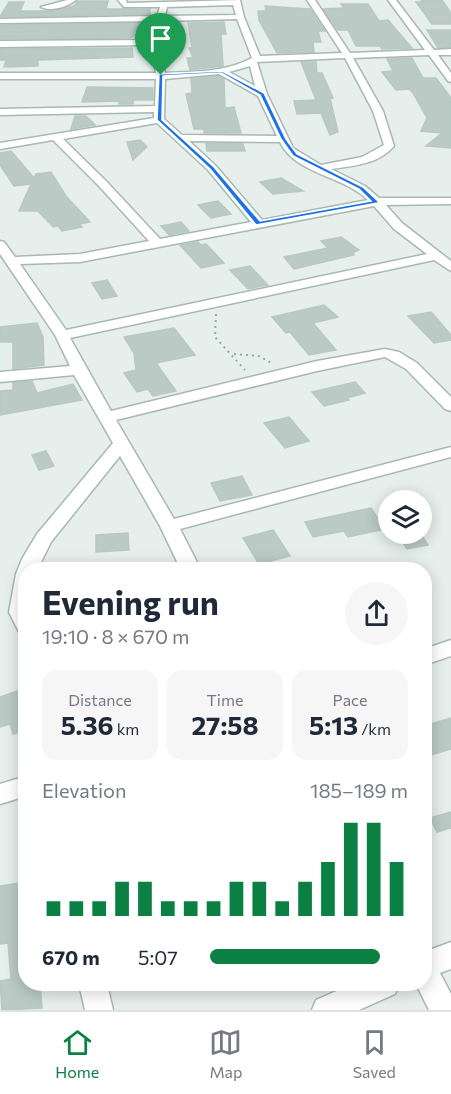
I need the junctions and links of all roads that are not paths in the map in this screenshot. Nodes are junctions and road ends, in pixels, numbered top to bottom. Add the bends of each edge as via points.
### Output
1 (72, 0) edge
2 (122, 0) edge
3 (311, 0) edge
4 (392, 0) edge
5 (236, 1) edge
6 (46, 3) edge
7 (164, 4) junction
8 (240, 17) junction
9 (160, 19) junction
10 (42, 20) junction
11 (0, 21) edge
12 (155, 42) junction
13 (0, 44) edge
14 (451, 52) edge
15 (430, 54) junction
16 (346, 56) junction
17 (255, 61) junction
18 (222, 72) junction
19 (161, 75) junction
20 (0, 76) edge
21 (451, 79) edge
22 (262, 94) junction
23 (0, 112) edge
24 (159, 115) junction
25 (12, 134) dead end
26 (49, 137) junction
27 (180, 138) junction
28 (284, 139) junction
29 (0, 146) edge
30 (320, 168) junction
31 (451, 201) edge
32 (376, 202) junction
33 (259, 224) junction
34 (158, 244) junction
35 (0, 245) edge
36 (436, 256) junction
37 (11, 261) junction
38 (451, 267) edge
39 (62, 335) junction
40 (79, 370) junction
41 (0, 376) edge
42 (451, 406) edge
43 (107, 417) junction
44 (121, 444) junction
45 (451, 452) edge
46 (169, 526) junction
47 (29, 562) edge
48 (187, 562) edge
49 (451, 648) edge
50 (432, 654) edge
51 (18, 788) edge
52 (0, 794) edge
53 (451, 955) edge
54 (432, 964) edge
55 (432, 985) edge
56 (95, 991) edge
57 (369, 991) edge
58 (99, 1010) edge
59 (326, 1010) edge
60 (444, 1010) edge

1 - 6 street via 64,4
2 - 7 street via 126,5
3 - 16 street
4 - 15 street
5 - 7 street
5 - 8 street
6 - 10 street
7 - 9 street
8 - 9 street
8 - 17 street
9 - 10 street
9 - 12 street
10 - 11 street
12 - 13 street
12 - 19 street
14 - 15 street
15 - 16 street
15 - 21 street
16 - 17 street
16 - 30 street via 380,118 388,146 380,154
17 - 18 street
17 - 22 street
18 - 19 street
18 - 22 street
19 - 20 street via 82,81
19 - 24 street
22 - 28 street
23 - 24 street
24 - 26 street
24 - 27 street
25 - 26 street
26 - 29 street
26 - 34 street via 102,183
27 - 28 street
27 - 33 street via 212,168
28 - 30 street via 295,155
30 - 32 street via 361,188
31 - 32 street
32 - 33 street
32 - 36 street via 393,222
33 - 34 street
34 - 37 street via 80,258
35 - 37 street
36 - 38 street
36 - 39 street
37 - 39 street
39 - 40 street
40 - 41 street
40 - 43 street
42 - 43 street via 393,353 375,353
43 - 44 street
44 - 46 street
44 - 47 street via 43,538
45 - 46 street
46 - 48 street
49 - 50 street
51 - 52 street
53 - 54 street
55 - 60 street
56 - 58 street
57 - 59 street

